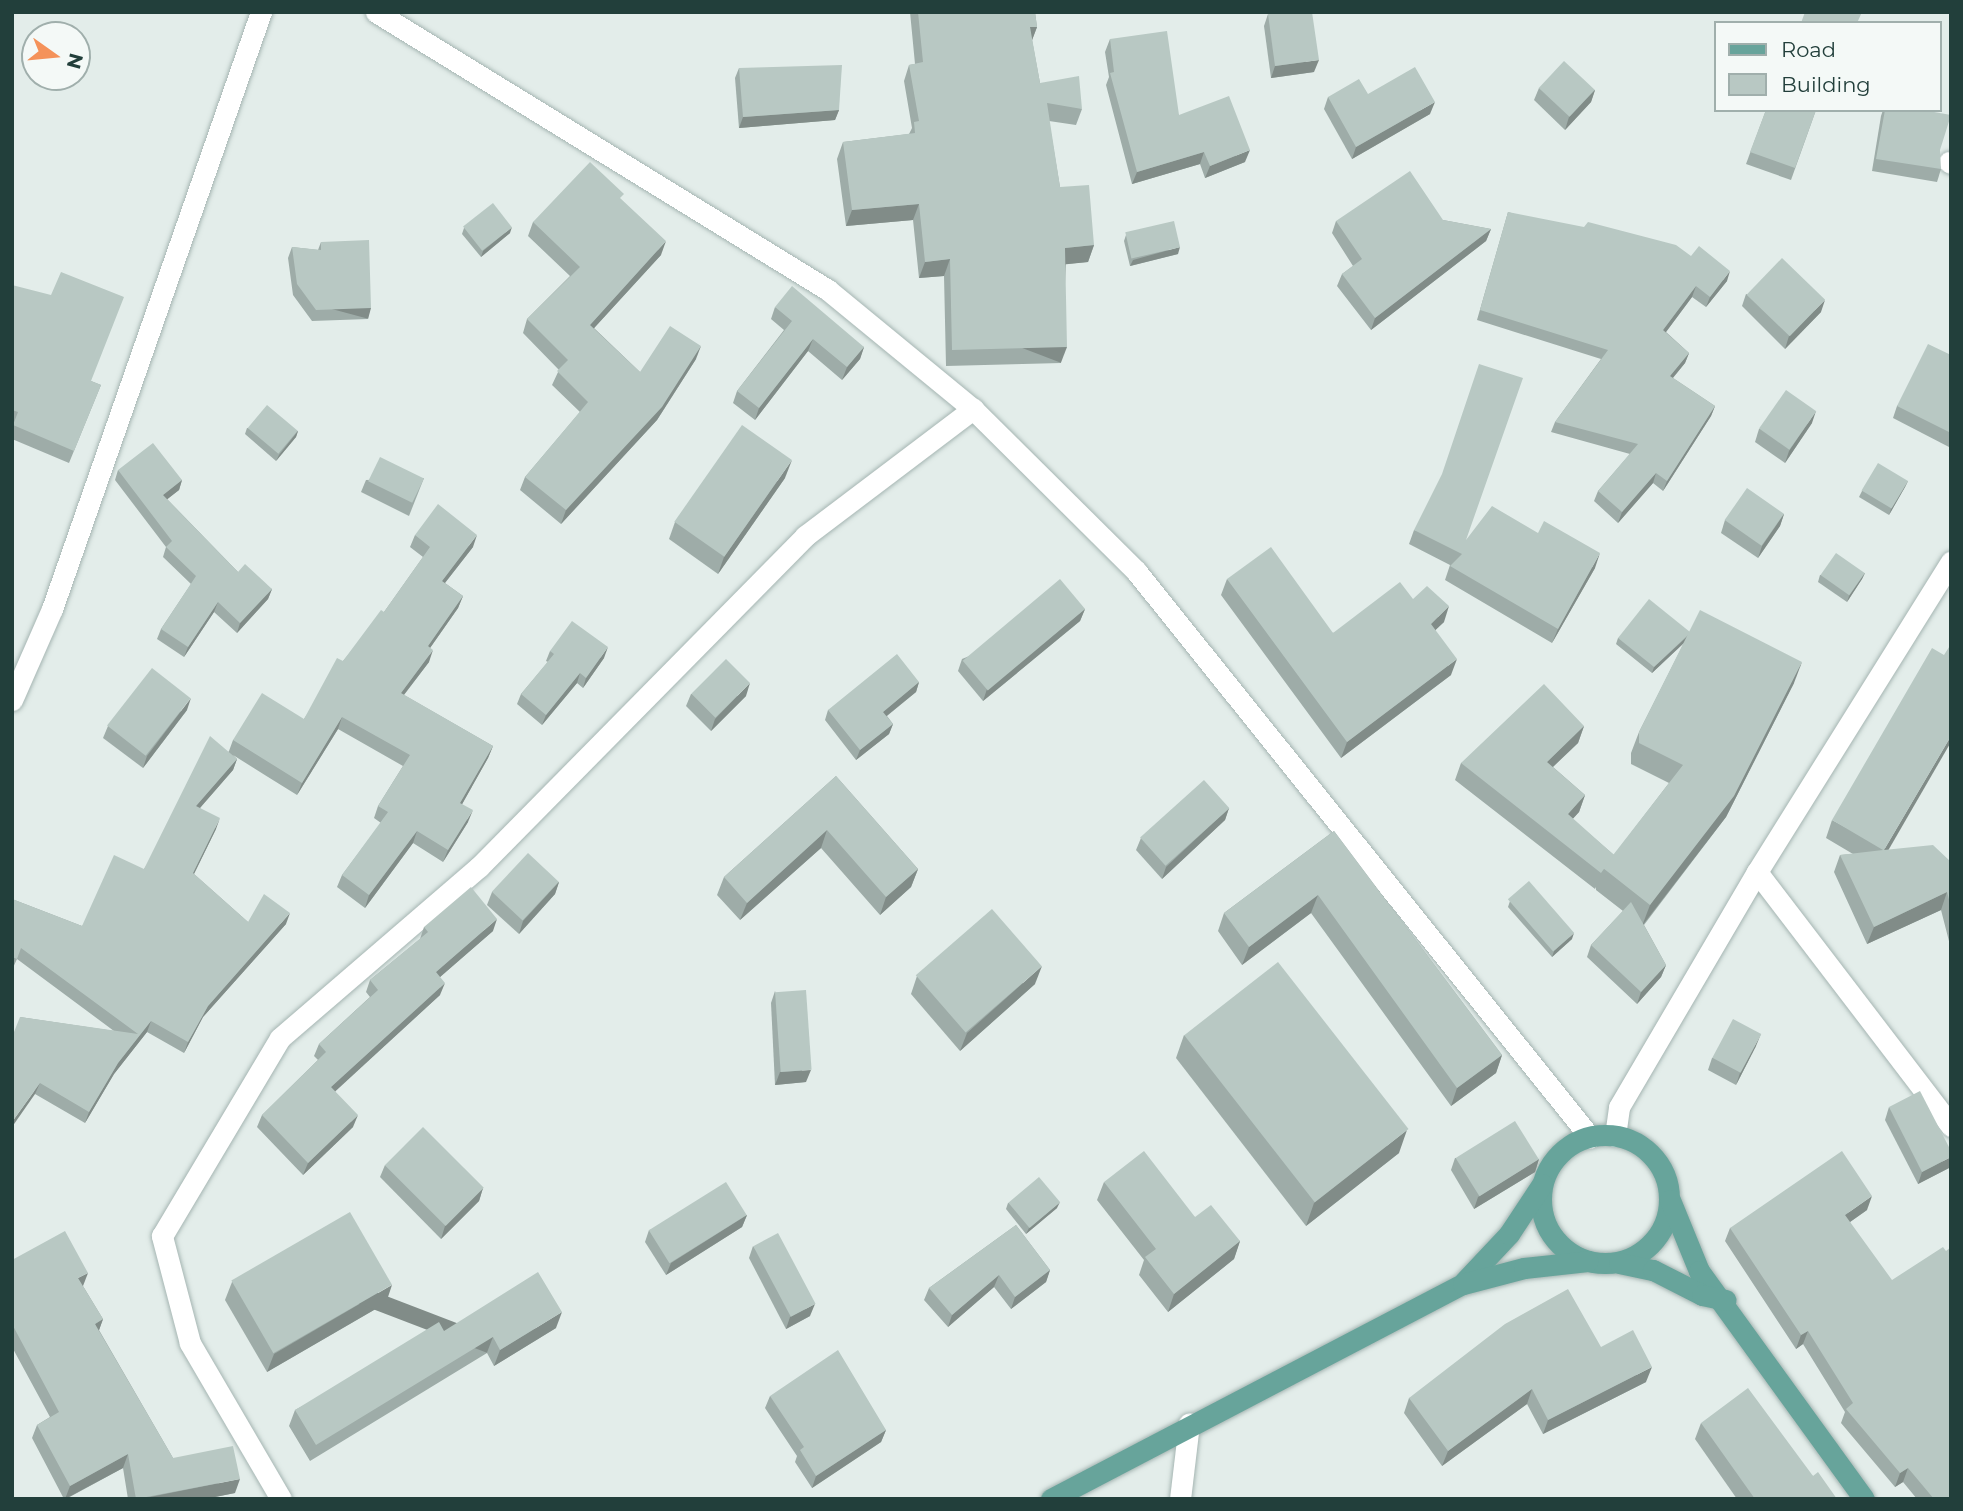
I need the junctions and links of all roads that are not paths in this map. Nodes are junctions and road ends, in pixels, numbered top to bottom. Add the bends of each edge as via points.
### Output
1 (261, 12) edge
2 (376, 12) edge
3 (973, 409) junction
4 (1951, 562) edge
5 (12, 700) edge
6 (1757, 872) junction
7 (1951, 1126) edge
8 (1615, 1136) junction
9 (1590, 1137) junction
10 (1544, 1182) junction
11 (1670, 1200) junction
12 (1588, 1261) junction
13 (1615, 1263) junction
14 (1463, 1284) junction
15 (1725, 1300) junction
16 (1189, 1424) junction
17 (281, 1499) edge
18 (1051, 1499) edge
19 (1180, 1499) edge
20 (1864, 1499) edge

1 - 5 street via 52,609
2 - 3 street via 828,290
3 - 9 street via 1136,571
3 - 17 street via 805,536 478,867 280,1038 162,1236 190,1343
4 - 6 street
6 - 7 street
6 - 8 street via 1619,1107
8 - 9 main road
8 - 11 main road via 1651,1154 1661,1167
9 - 10 main road via 1560,1153
10 - 12 main road via 1543,1216 1550,1231 1559,1245
10 - 14 main road via 1508,1234
11 - 13 main road via 1660,1232 1650,1245
11 - 15 main road via 1699,1271
12 - 13 main road
12 - 14 main road via 1524,1268
13 - 15 main road via 1653,1270 1702,1295
14 - 16 main road
15 - 20 main road
16 - 18 main road
16 - 19 street

